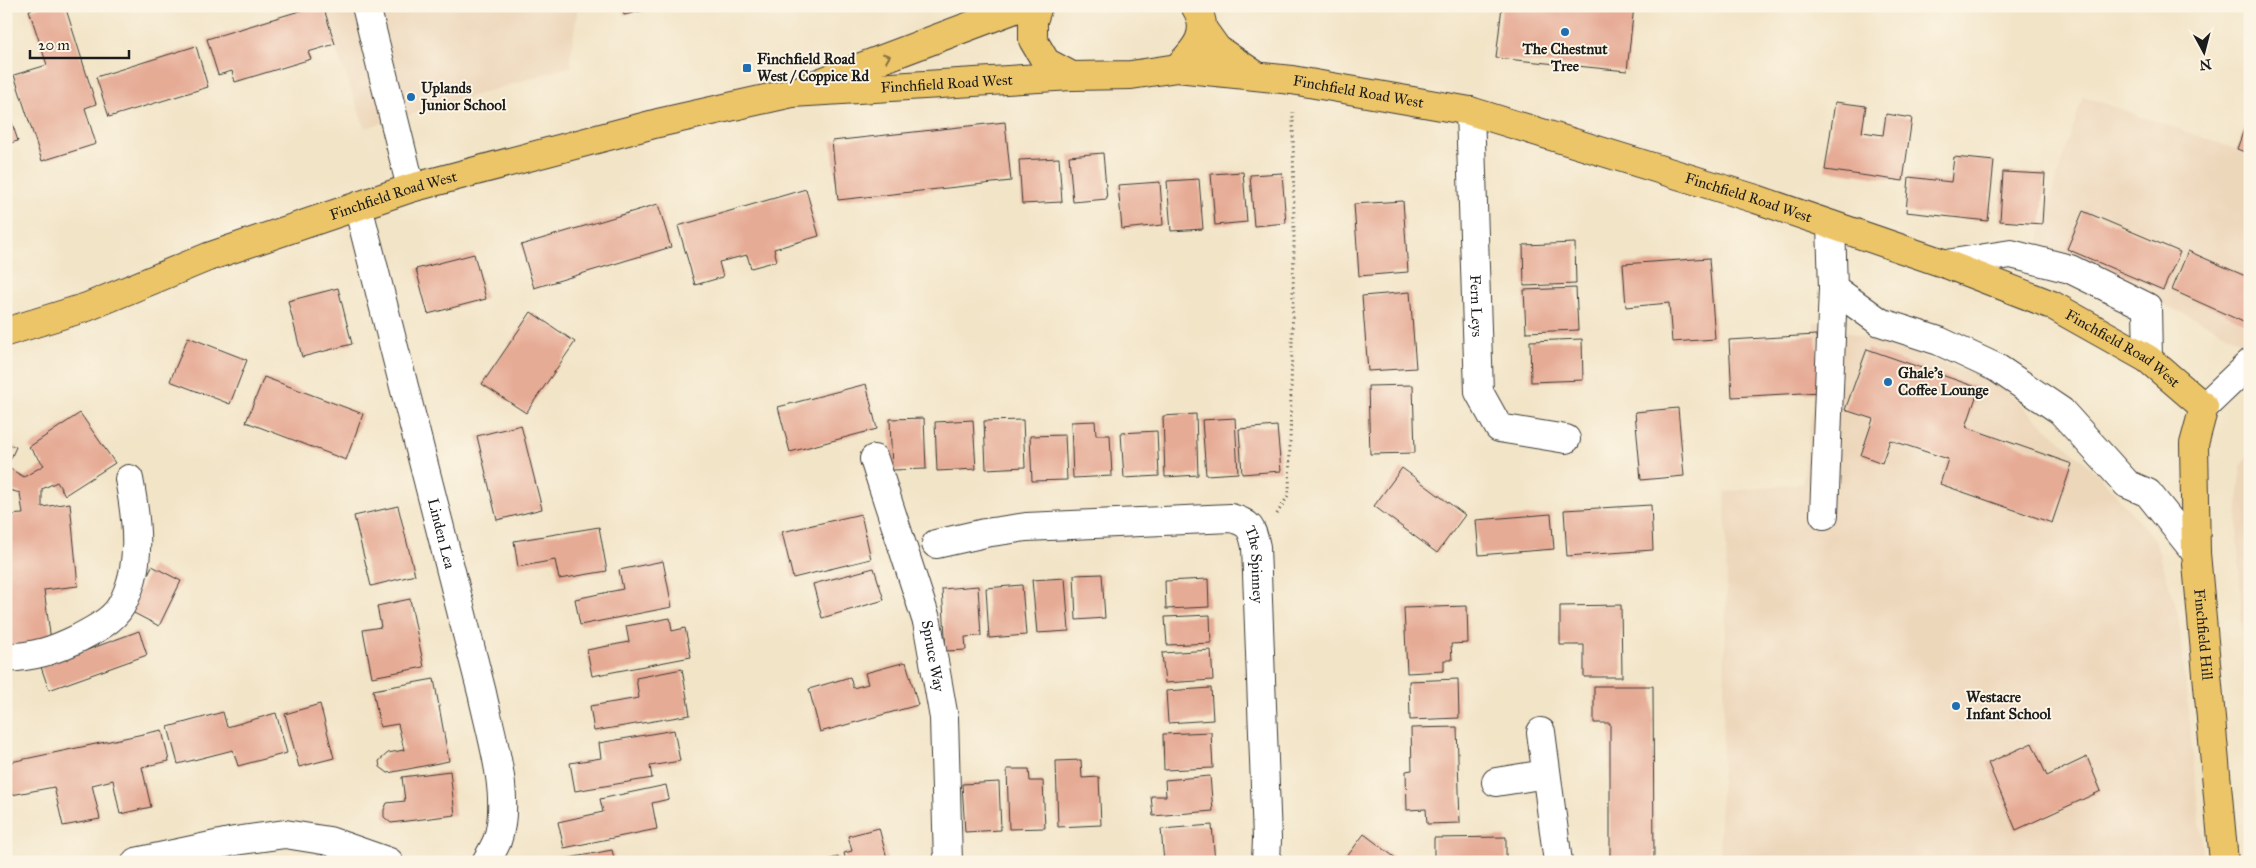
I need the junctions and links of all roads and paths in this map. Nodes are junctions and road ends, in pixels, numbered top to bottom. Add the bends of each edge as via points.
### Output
1 (366, 6) edge
2 (1023, 6) edge
3 (1038, 6) edge
4 (1202, 14) edge
5 (1177, 68) junction
6 (1072, 76) junction
7 (1260, 78) junction
8 (1292, 80) junction
9 (792, 93) junction
10 (1470, 111) junction
11 (411, 188) junction
12 (358, 206) junction
13 (1832, 226) junction
14 (1946, 264) junction
15 (1833, 288) junction
16 (6, 332) edge
17 (2148, 359) junction
18 (2250, 363) edge
19 (2204, 406) junction
20 (1566, 440) dead end
21 (874, 459) dead end
22 (129, 479) dead end
23 (1824, 514) dead end
24 (936, 544) dead end
25 (1256, 547) junction
26 (2196, 553) junction
27 (6, 658) edge
28 (1541, 732) dead end
29 (1546, 774) junction
30 (1496, 782) dead end
31 (136, 862) edge
32 (389, 862) edge
33 (486, 862) edge
34 (948, 862) edge
35 (1266, 862) edge
36 (1558, 862) edge
37 (2224, 862) edge

1 - 11 street
9 -> 2 main road, Finchfield Road West
3 - 6 main road via 1033,21 1033,40 1046,62
4 - 5 main road via 1195,50
4 - 7 main road via 1218,49
5 - 6 main road, Finchfield Road West via 1131,75
5 - 7 main road, Finchfield Road West
6 - 9 main road, Finchfield Road West
7 - 8 main road, Finchfield Road West
8 - 10 main road, Finchfield Road West
8 - 25 path via 1294,244 1289,494
9 - 11 main road, Finchfield Road West via 658,123
10 - 13 main road, Finchfield Road West via 1756,199
10 - 20 street, Fern Leys via 1479,392 1498,428
11 - 12 main road, Finchfield Road West
12 - 16 main road, Finchfield Road West via 208,257 86,307
12 - 33 street, Linden Lea via 497,762 501,820 497,841
13 - 14 main road, Finchfield Road West
13 - 15 street
14 - 17 main road, Finchfield Road West via 2052,305
14 - 17 street via 2011,254 2070,269 2147,307
15 - 23 street
15 - 26 street via 1880,322 1939,341 1997,368 2061,411 2127,484 2148,493
17 - 19 main road, Finchfield Road West
18 - 19 street
19 - 26 main road, Finchfield Hill via 2194,444
21 - 34 street, Spruce Way via 927,622 944,718
22 - 27 street via 137,523 133,575 120,607 99,627 63,646 44,654
24 - 25 street, The Spinney via 1026,527 1231,518 1245,522 1253,532
25 - 35 street, The Spinney
26 - 37 main road, Finchfield Hill
28 - 29 street
29 - 30 street
29 - 36 street
31 - 32 street via 285,834 329,841

